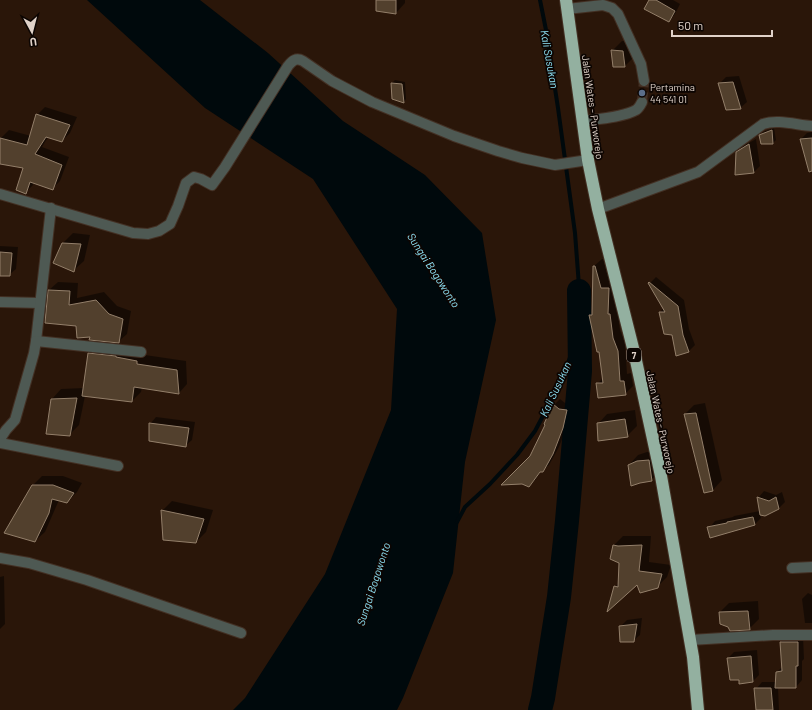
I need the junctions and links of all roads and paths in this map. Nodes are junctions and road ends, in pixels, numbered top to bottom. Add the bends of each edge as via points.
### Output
1 (566, 5) edge
2 (644, 81) tunnel mouth
3 (642, 102) dead end
4 (583, 121) junction
5 (812, 126) edge
6 (582, 161) junction
7 (0, 194) edge
8 (51, 208) junction
9 (598, 209) junction
10 (0, 302) edge
11 (40, 304) junction
12 (36, 341) junction
13 (140, 352) dead end
14 (2, 433) edge
15 (0, 443) edge
16 (118, 466) dead end
17 (0, 558) edge
18 (812, 567) edge
19 (792, 568) dead end
20 (241, 633) dead end
21 (812, 635) edge
22 (690, 640) junction
23 (698, 710) edge

1 - 2 street via 603,5 612,8 618,14 641,64
1 - 4 highway, Jalan Wates - Purworejo / 7
3 - 4 street via 637,110 631,112
4 - 6 highway, Jalan Wates - Purworejo / 7
5 - 9 street via 777,122 763,124 698,172
6 - 8 street via 555,165 522,158 454,136 372,102 332,81 300,59 293,60 288,66 212,185 194,177 186,183 170,224 159,231 148,234 133,233
6 - 9 highway, Jalan Wates - Purworejo / 7
7 - 8 street
8 - 11 street
9 - 22 highway, Jalan Wates - Purworejo / 7 via 661,476
10 - 11 street
11 - 12 street
12 - 13 street
12 - 14 street via 15,420
15 - 16 street
17 - 20 street via 29,563 87,580
18 - 19 street
21 - 22 street
22 - 23 highway, Jalan Wates - Purworejo / 7

